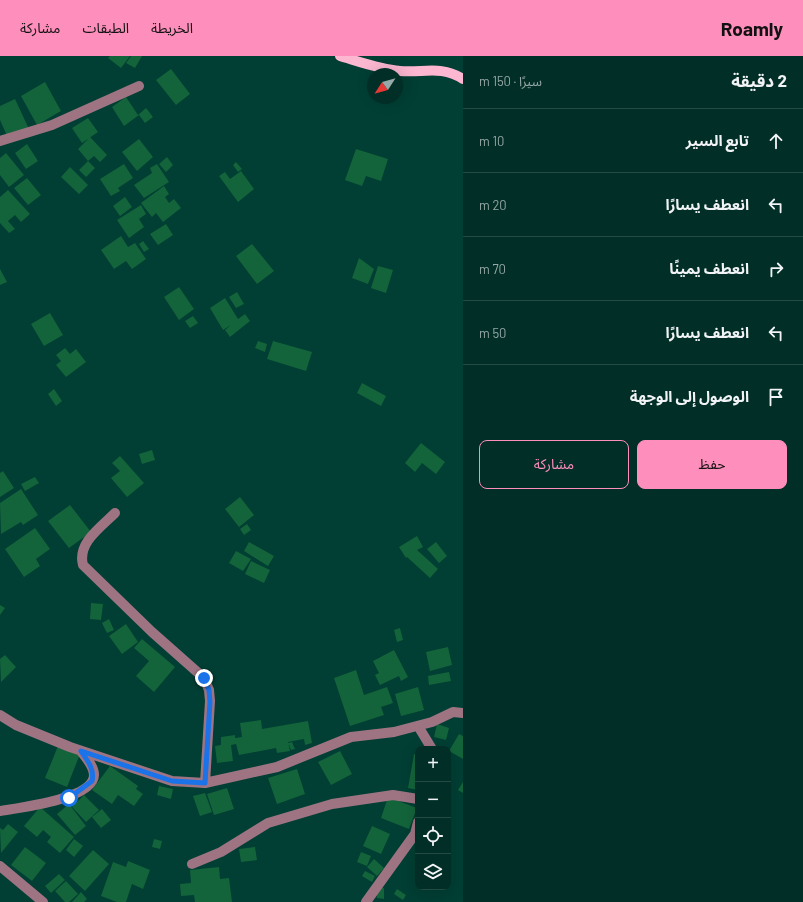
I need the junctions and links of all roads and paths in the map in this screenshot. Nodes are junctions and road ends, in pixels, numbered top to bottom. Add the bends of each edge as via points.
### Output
1 (340, 56) edge
2 (463, 79) edge
3 (139, 86) dead end
4 (0, 141) edge
5 (115, 513) dead end
6 (463, 713) edge
7 (0, 715) edge
8 (418, 726) junction
9 (430, 746) edge
10 (81, 751) junction
11 (205, 783) junction
12 (415, 799) edge
13 (0, 811) edge
14 (415, 834) edge
15 (192, 864) dead end
16 (0, 866) edge
17 (43, 902) edge
18 (366, 902) edge

1 - 2 main road via 377,68 402,71 440,70
3 - 4 street via 52,126
5 - 11 street via 84,546 81,556 83,565 204,678 210,702
6 - 8 street via 453,712
7 - 10 street via 16,725
8 - 9 street
8 - 11 street via 394,732 351,737 277,767
10 - 11 street via 172,781
10 - 13 street via 94,775 92,781 83,789 69,798
12 - 15 street via 393,795 332,804 268,823 220,852
14 - 18 street
16 - 17 street

